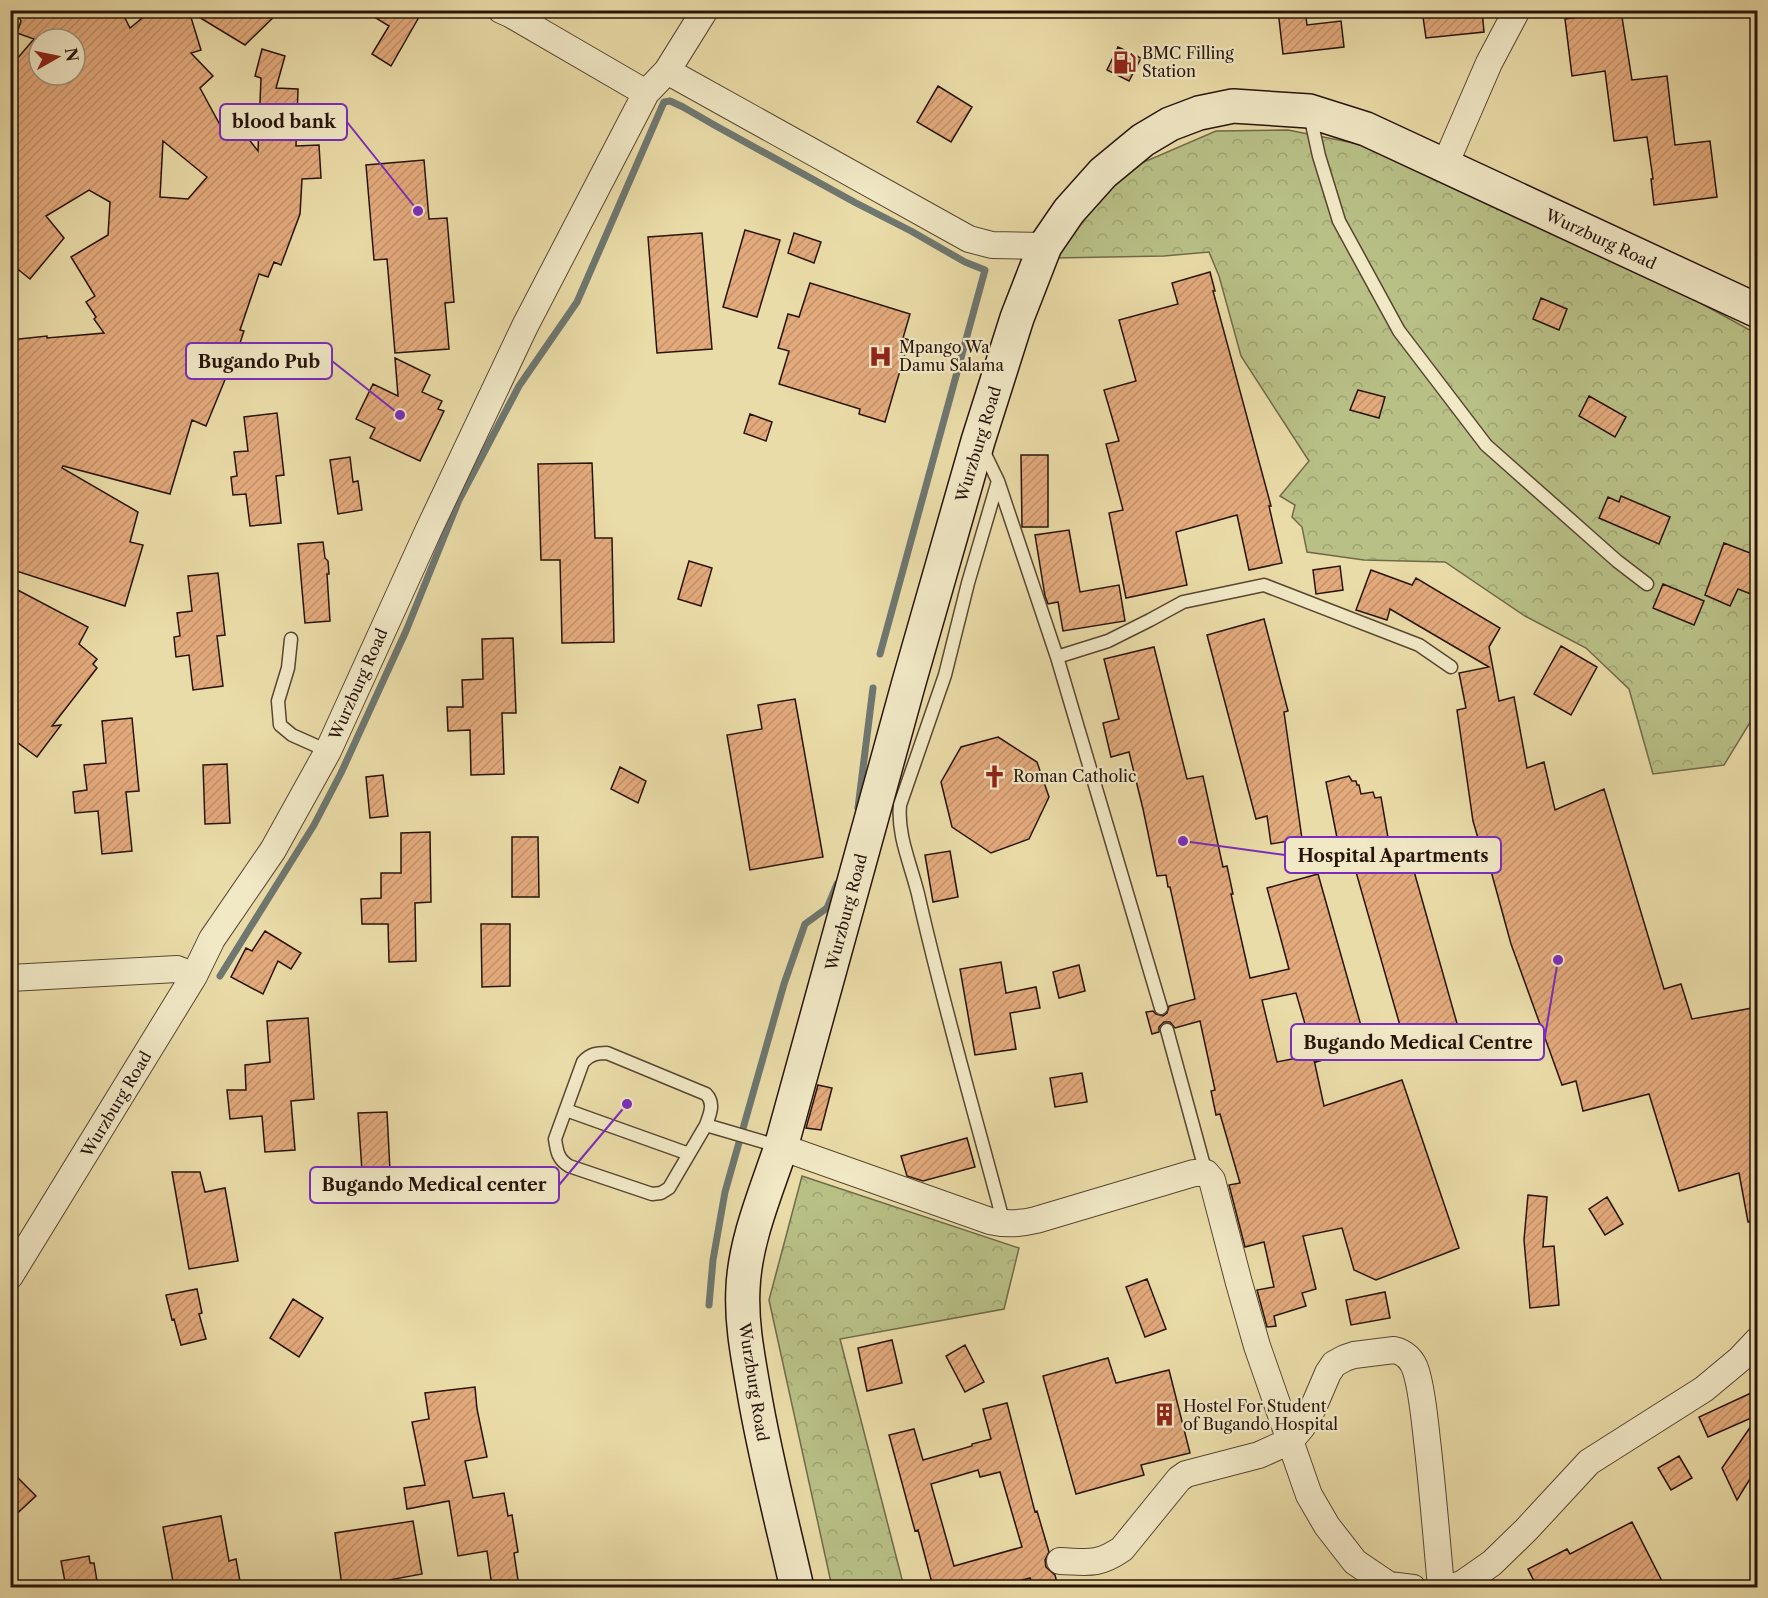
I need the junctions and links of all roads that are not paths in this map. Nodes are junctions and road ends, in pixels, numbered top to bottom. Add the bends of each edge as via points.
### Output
1 (501, 10) edge
2 (705, 10) edge
3 (1517, 10) edge
4 (667, 71) junction
5 (646, 93) junction
6 (1309, 111) junction
7 (1444, 167) junction
8 (1046, 246) junction
9 (1758, 311) edge
10 (978, 441) junction
11 (998, 481) junction
12 (1647, 584) dead end
13 (291, 639) dead end
14 (1057, 657) junction
15 (1451, 667) dead end
16 (328, 751) junction
17 (194, 976) junction
18 (10, 978) edge
19 (1161, 1008) dead end
20 (1167, 1030) dead end
21 (566, 1110) junction
22 (706, 1125) junction
23 (781, 1147) junction
24 (689, 1154) junction
25 (1206, 1173) junction
26 (1004, 1224) junction
27 (10, 1276) edge
28 (1758, 1340) edge
29 (1290, 1441) junction
30 (1060, 1561) dead end
31 (796, 1587) edge
32 (1413, 1587) edge
33 (1441, 1587) edge
34 (1447, 1587) edge

1 - 5 street
2 - 4 street, Wurzburg Road
3 - 7 street via 1489,63
4 - 5 street, Wurzburg Road
4 - 8 street via 969,239 992,245
5 - 16 street, Wurzburg Road via 525,326
6 - 7 main road, Wurzburg Road via 1366,129
6 - 8 main road, Wurzburg Road via 1233,106 1170,124 1143,140 1103,173
6 - 12 lane via 1340,221 1399,331 1486,445
7 - 9 main road, Wurzburg Road
8 - 10 main road, Wurzburg Road via 1017,318
10 - 11 lane
10 - 23 main road, Wurzburg Road
11 - 14 lane
11 - 26 lane via 945,675 898,821
13 - 16 lane via 288,668 278,701 280,725 292,735
14 - 15 lane via 1108,641 1183,602 1264,585 1419,645
14 - 19 lane
16 - 17 street, Wurzburg Road via 273,850 212,939
17 - 18 street via 177,969
17 - 27 street, Wurzburg Road
20 - 25 lane
21 - 22 lane via 583,1062 597,1053 607,1053 706,1094 712,1106
21 - 24 lane
21 - 24 lane via 555,1139 561,1161 569,1166 652,1194 669,1188
22 - 23 lane
22 - 24 lane
23 - 26 street
23 - 31 main road, Wurzburg Road via 747,1257 743,1317 759,1423
25 - 26 street via 1194,1173 1036,1220
25 - 29 street via 1212,1180 1257,1346
28 - 34 street via 1704,1389 1589,1462 1492,1563 1462,1584
29 - 30 street via 1260,1455 1186,1474 1112,1556 1098,1562
29 - 32 street via 1309,1495 1355,1562 1389,1585
29 - 33 street via 1302,1427 1328,1373 1338,1361 1389,1350 1400,1351 1409,1358 1416,1370 1425,1423

